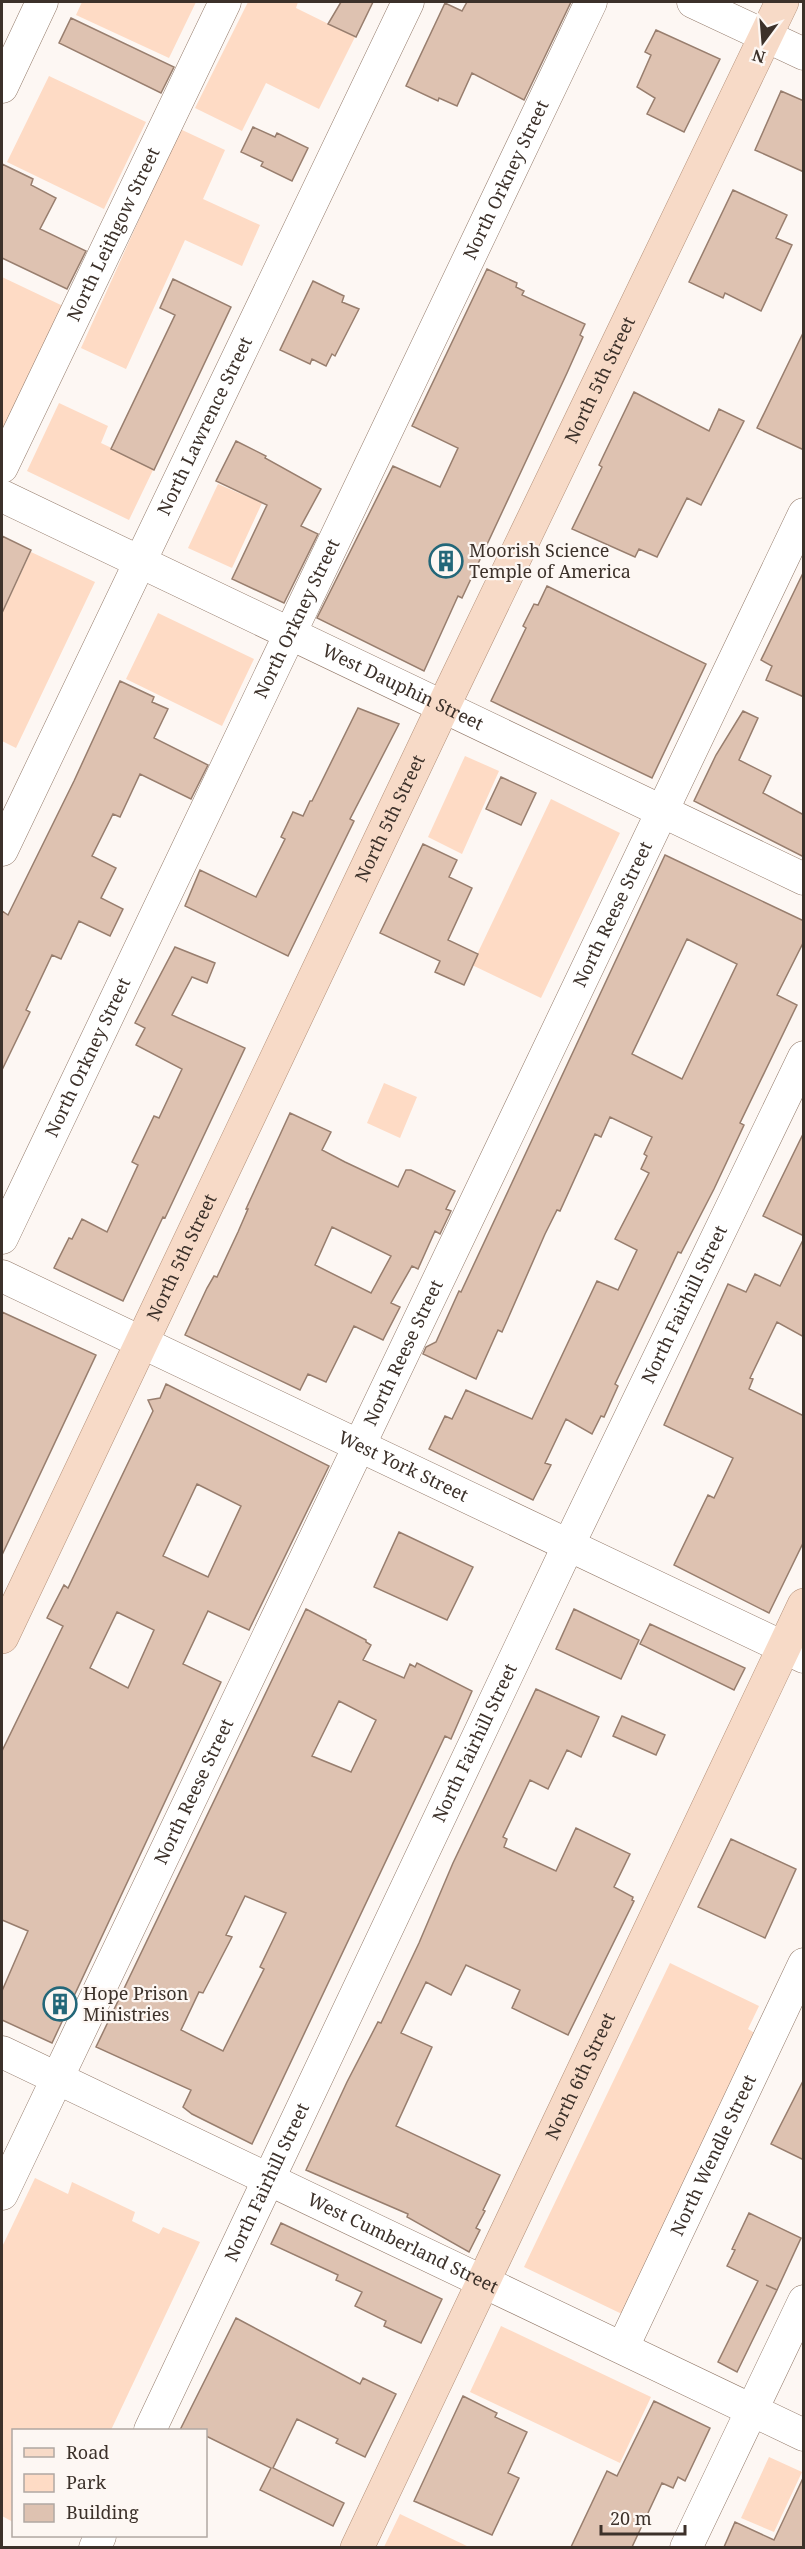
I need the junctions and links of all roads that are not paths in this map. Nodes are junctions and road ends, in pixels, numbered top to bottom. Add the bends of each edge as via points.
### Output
1 (42, 2) edge
2 (225, 2) edge
3 (408, 2) edge
4 (591, 2) edge
5 (693, 2) edge
6 (782, 2) edge
7 (765, 36) junction
8 (804, 54) edge
9 (2, 87) edge
10 (2, 467) edge
11 (2, 496) edge
12 (804, 514) edge
13 (140, 562) junction
14 (289, 633) junction
15 (443, 707) junction
16 (661, 811) junction
17 (2, 850) edge
18 (804, 879) edge
19 (804, 1057) edge
20 (2, 1238) edge
21 (2, 1276) edge
22 (142, 1343) junction
23 (358, 1445) junction
24 (569, 1544) junction
25 (804, 1605) edge
26 (2, 1637) edge
27 (793, 1652) edge
28 (804, 1964) edge
29 (2, 2052) edge
30 (57, 2079) junction
31 (270, 2179) junction
32 (2, 2194) edge
33 (484, 2282) junction
34 (804, 2301) edge
35 (623, 2347) junction
36 (751, 2410) junction
37 (150, 2429) edge
38 (804, 2435) edge
39 (357, 2547) edge
40 (686, 2547) edge

1 - 9 street
2 - 10 street, North Leithgow Street
3 - 13 street, North Lawrence Street
4 - 14 street, North Orkney Street
5 - 7 street
6 - 7 main road, North 5th Street
7 - 8 street
7 - 15 main road, North 5th Street
11 - 13 street, West Dauphin Street
12 - 16 street, North Reese Street
13 - 14 street, West Dauphin Street
13 - 17 street, North Lawrence Street
14 - 15 street, West Dauphin Street
14 - 20 street, North Orkney Street
15 - 16 street, West Dauphin Street
15 - 22 main road, North 5th Street
16 - 18 street, West Dauphin Street
16 - 23 street, North Reese Street
19 - 24 street, North Fairhill Street
21 - 22 street, West York Street
22 - 23 street, West York Street
22 - 26 main road, North 5th Street
23 - 24 street, West York Street
23 - 30 street, North Reese Street
24 - 27 street, West York Street
24 - 31 street, North Fairhill Street
25 - 27 main road, North 6th Street
27 - 33 main road, North 6th Street
28 - 35 street, North Wendle Street
29 - 30 street, West Cumberland Street
30 - 31 street, West Cumberland Street
30 - 32 street, North Reese Street
31 - 33 street, West Cumberland Street
31 - 37 street, North Fairhill Street
33 - 35 street, West Cumberland Street
33 - 39 main road, North 6th Street
34 - 36 street
35 - 36 street, West Cumberland Street
36 - 38 street, West Cumberland Street
36 - 40 street

